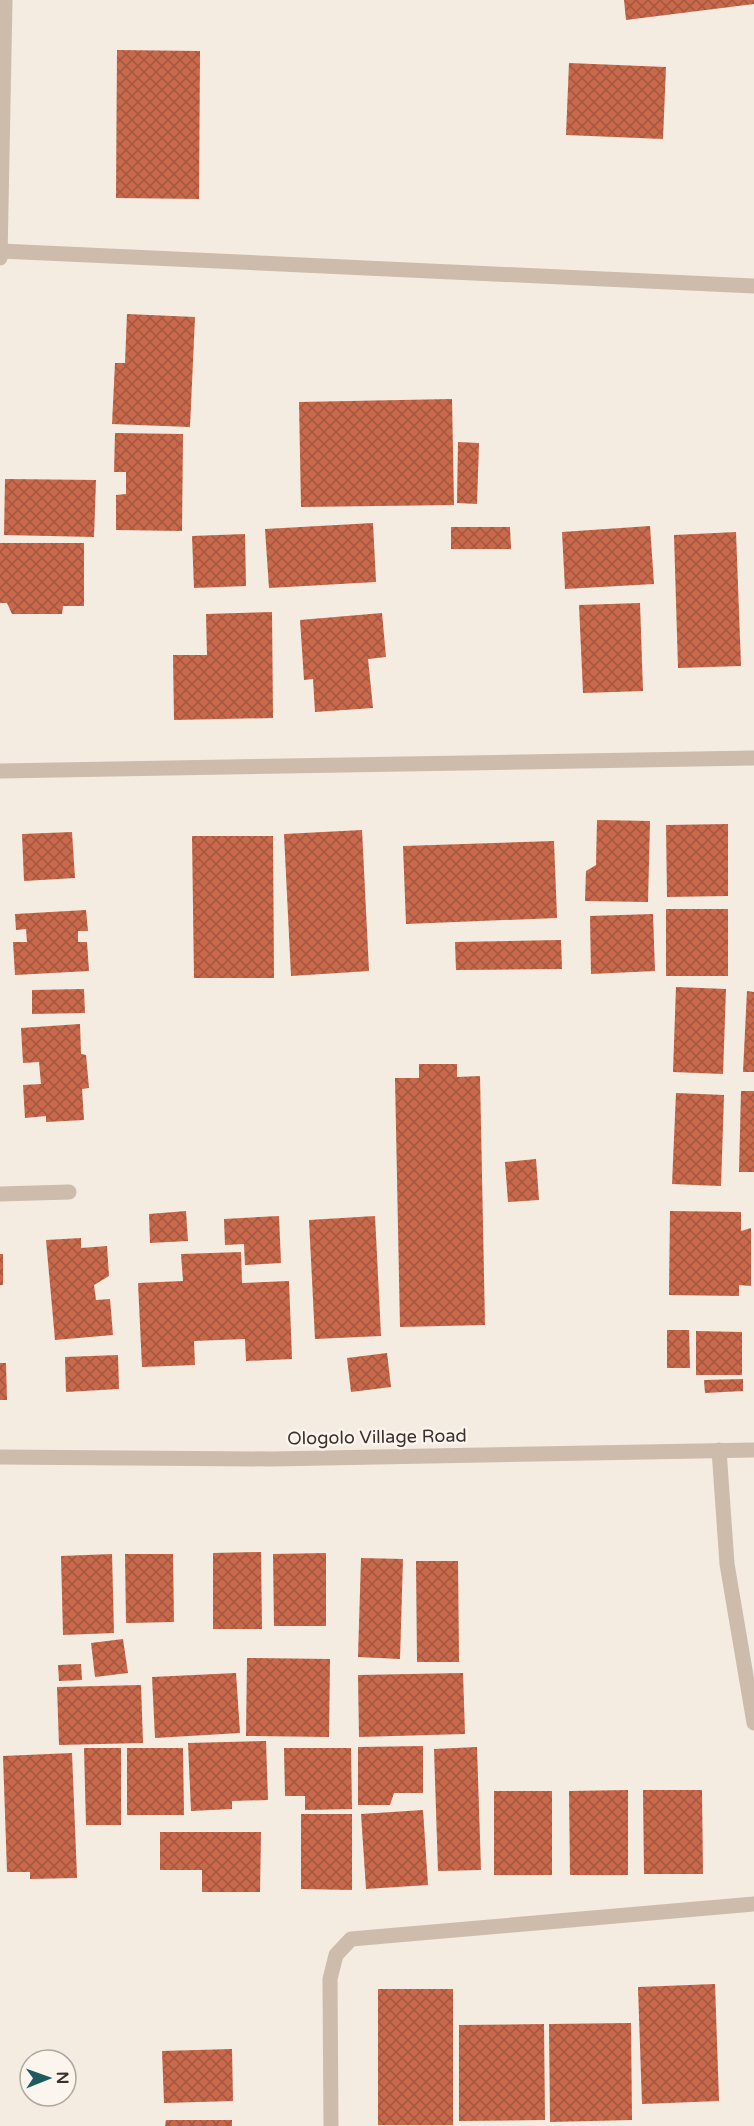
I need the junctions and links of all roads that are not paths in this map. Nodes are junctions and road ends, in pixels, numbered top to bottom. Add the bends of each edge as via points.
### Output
1 (5, 0) edge
2 (1, 251) edge
3 (0, 258) edge
4 (754, 286) edge
5 (754, 758) edge
6 (0, 771) edge
7 (69, 1192) dead end
8 (0, 1194) edge
9 (720, 1450) junction
10 (754, 1450) edge
11 (0, 1457) edge
12 (754, 1724) edge
13 (754, 1904) edge
14 (331, 2126) edge

1 - 2 street
2 - 3 street
2 - 4 street
5 - 6 street
7 - 8 street
9 - 10 street, Ologolo Village Road
9 - 11 street, Ologolo Village Road via 272,1459
9 - 12 street via 727,1564
13 - 14 street via 351,1939 336,1955 330,1979

